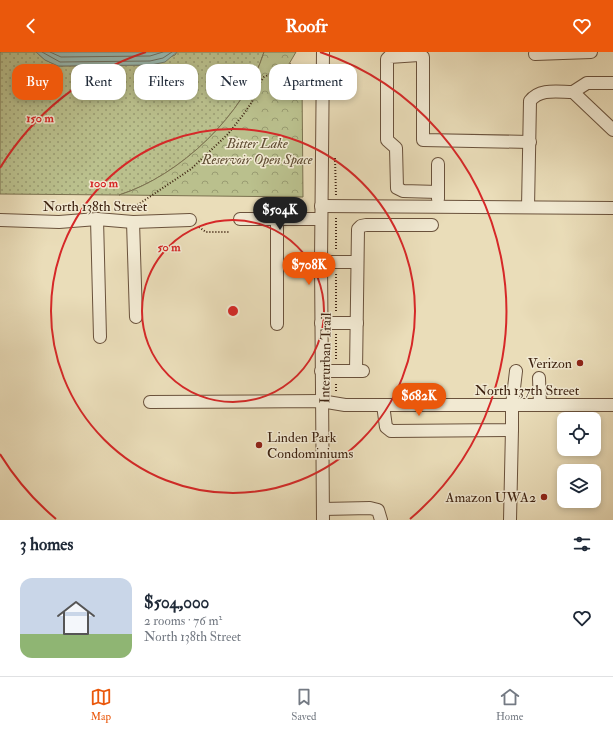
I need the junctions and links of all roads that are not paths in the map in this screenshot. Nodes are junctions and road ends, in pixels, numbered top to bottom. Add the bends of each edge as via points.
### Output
1 (323, 52) edge
2 (591, 52) edge
3 (535, 54) dead end
4 (613, 83) edge
5 (573, 92) junction
6 (613, 130) edge
7 (530, 142) junction
8 (438, 164) dead end
9 (438, 192) junction
10 (321, 206) junction
11 (438, 206) junction
12 (528, 207) junction
13 (613, 208) edge
14 (240, 219) dead end
15 (277, 219) junction
16 (321, 219) junction
17 (0, 220) edge
18 (97, 220) junction
19 (190, 220) road end
20 (133, 222) junction
21 (432, 225) dead end
22 (321, 262) junction
23 (357, 262) junction
24 (136, 317) dead end
25 (357, 322) junction
26 (321, 323) junction
27 (278, 324) dead end
28 (100, 337) dead end
29 (321, 371) junction
30 (516, 371) dead end
31 (539, 378) dead end
32 (321, 401) junction
33 (150, 402) dead end
34 (383, 405) junction
35 (512, 405) junction
36 (613, 405) edge
37 (542, 409) junction
38 (512, 429) junction
39 (323, 514) edge
40 (381, 520) edge
41 (510, 520) edge

1 - 10 street
2 - 3 street
4 - 5 street via 587,83
5 - 6 street
5 - 7 street via 542,92 535,95 530,102
7 - 9 street via 422,140 423,57 389,57 387,140 396,148 397,188 403,191
7 - 12 street
8 - 9 street
9 - 11 street
10 - 11 street
10 - 16 street
11 - 12 street
12 - 13 street
14 - 15 street
15 - 16 street
15 - 27 street
16 - 22 street
17 - 18 street, North 138th Street
18 - 20 street, North 138th Street
18 - 28 street
19 - 20 street, North 138th Street
20 - 24 street
21 - 23 street via 361,226 357,234
22 - 23 street
22 - 26 street
23 - 25 street
25 - 26 street
25 - 29 street via 360,371
26 - 29 street
29 - 32 street
30 - 35 street
31 - 37 street
32 - 33 street, North 137th Street
32 - 34 street, North 137th Street via 334,404
32 - 39 street
34 - 35 street, North 137th Street
34 - 38 street via 386,427 391,431
35 - 37 street, North 137th Street
35 - 38 street
36 - 37 street, North 137th Street via 565,411
38 - 41 street
39 - 40 street via 370,508 378,510

